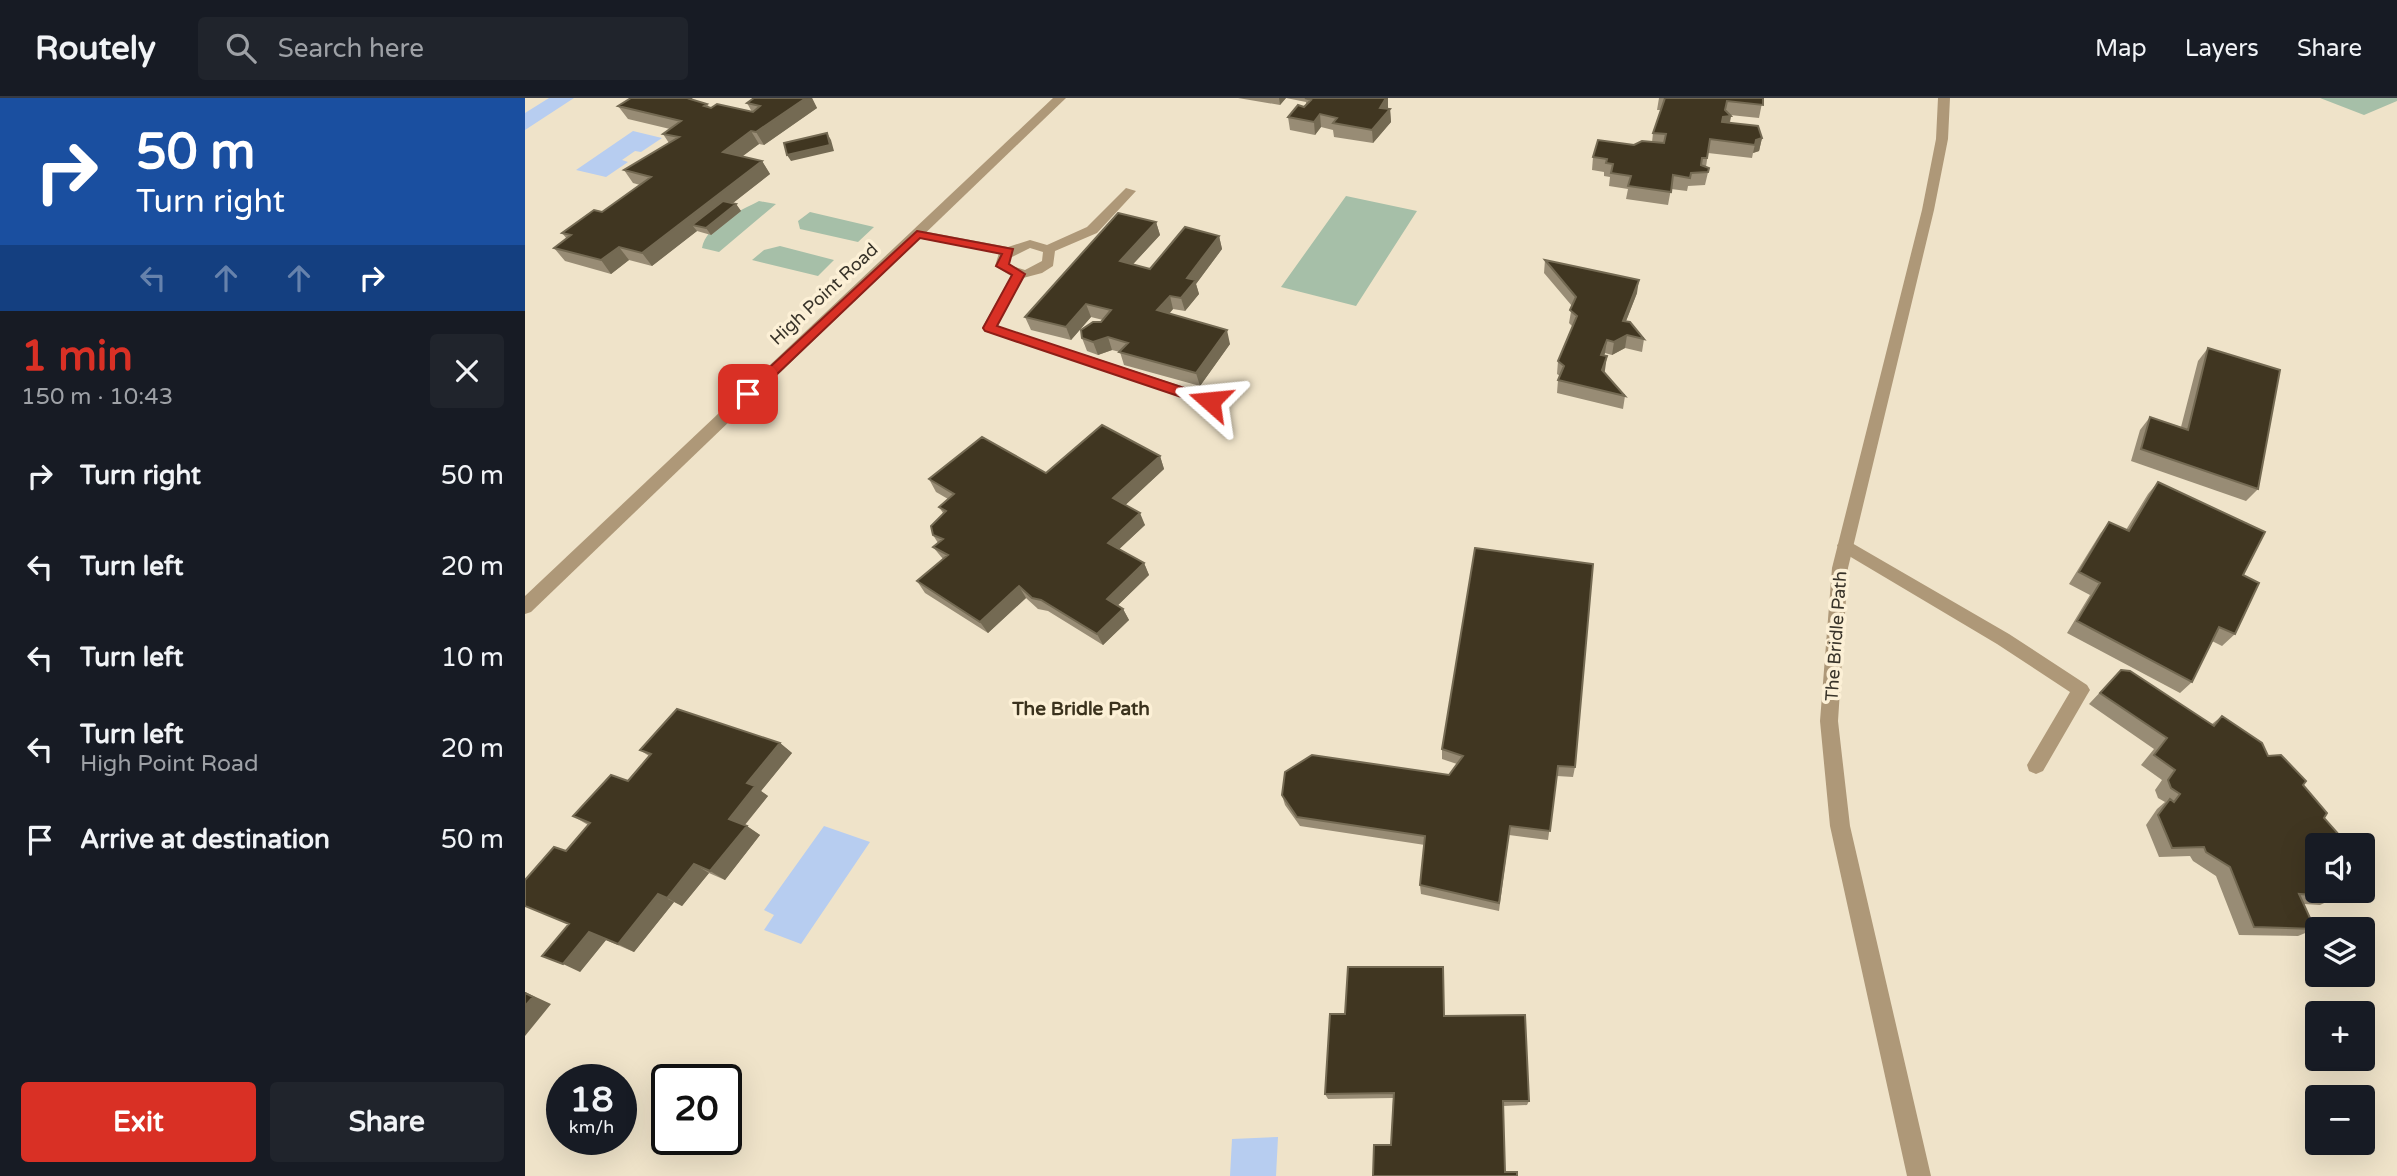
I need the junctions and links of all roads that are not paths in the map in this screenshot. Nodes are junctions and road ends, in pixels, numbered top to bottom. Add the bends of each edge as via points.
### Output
1 (1060, 98) edge
2 (1944, 98) edge
3 (1130, 191) dead end
4 (917, 234) junction
5 (1048, 249) junction
6 (1009, 251) junction
7 (1019, 274) junction
8 (1210, 401) dead end
9 (1845, 545) junction
10 (525, 607) edge
11 (2036, 765) dead end
12 (1919, 1176) edge

1 - 4 street, High Point Road
2 - 9 street, The Bridle Path via 1942,139 1928,210
3 - 5 street via 1092,230
4 - 6 street
4 - 10 street, High Point Road
5 - 6 street via 1030,244
5 - 7 street via 1050,258 1043,268
6 - 7 street via 1002,266
7 - 8 street via 989,328
9 - 11 street via 2081,690
9 - 12 street, The Bridle Path via 1829,721 1840,826

